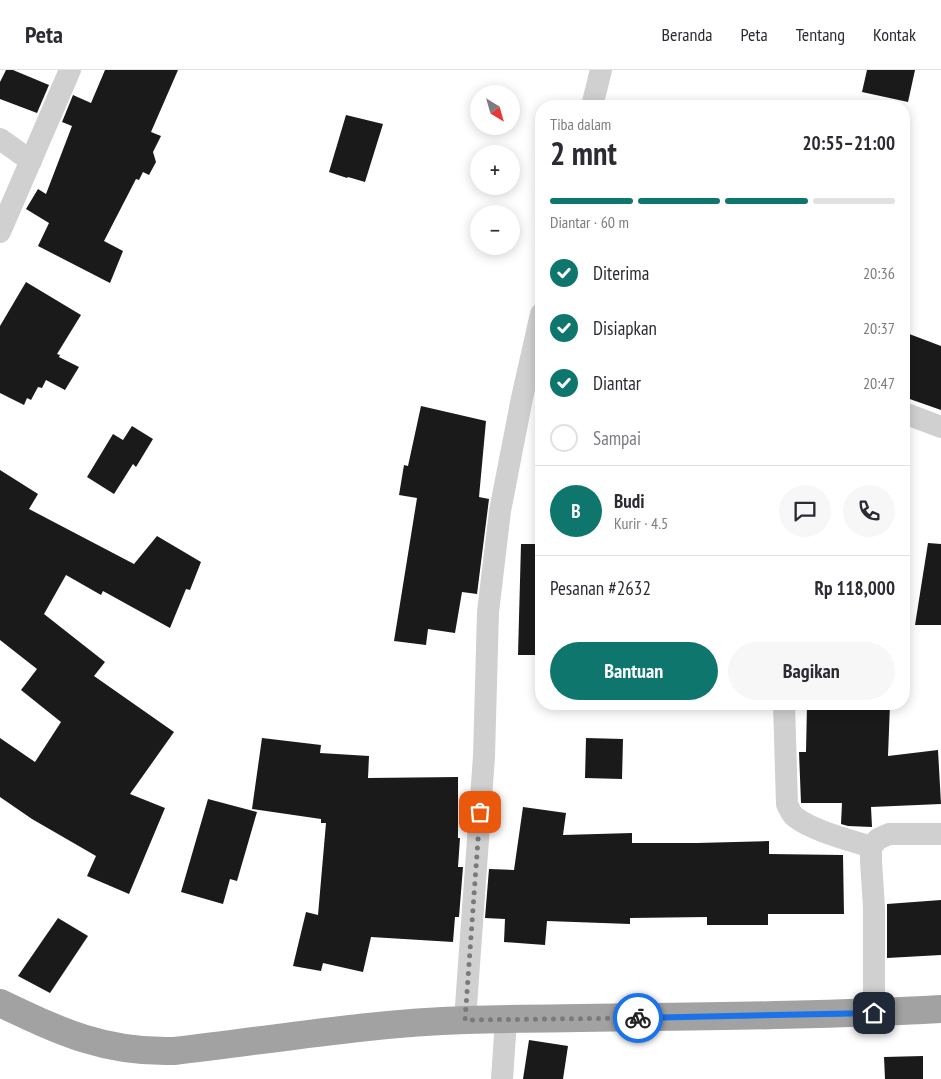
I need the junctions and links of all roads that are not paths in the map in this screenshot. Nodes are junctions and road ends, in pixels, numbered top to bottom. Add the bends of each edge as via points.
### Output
1 (70, 70) edge
2 (601, 70) edge
3 (594, 100) edge
4 (0, 139) edge
5 (31, 160) junction
6 (0, 232) edge
7 (535, 367) edge
8 (910, 415) edge
9 (941, 427) edge
10 (784, 710) edge
11 (941, 834) edge
12 (872, 847) junction
13 (0, 1003) edge
14 (941, 1009) edge
15 (874, 1013) junction
16 (465, 1020) junction
17 (506, 1020) junction
18 (502, 1079) edge

1 - 5 street
2 - 3 street
4 - 5 street
5 - 6 street
7 - 16 street via 500,511 488,612 484,756
8 - 9 street
10 - 12 street via 787,804 794,816 840,838
11 - 12 street via 889,834 878,839
12 - 15 street
13 - 16 highway via 66,1033 102,1045 146,1052 190,1050 369,1027
14 - 15 highway
15 - 17 highway
16 - 17 highway
17 - 18 street

